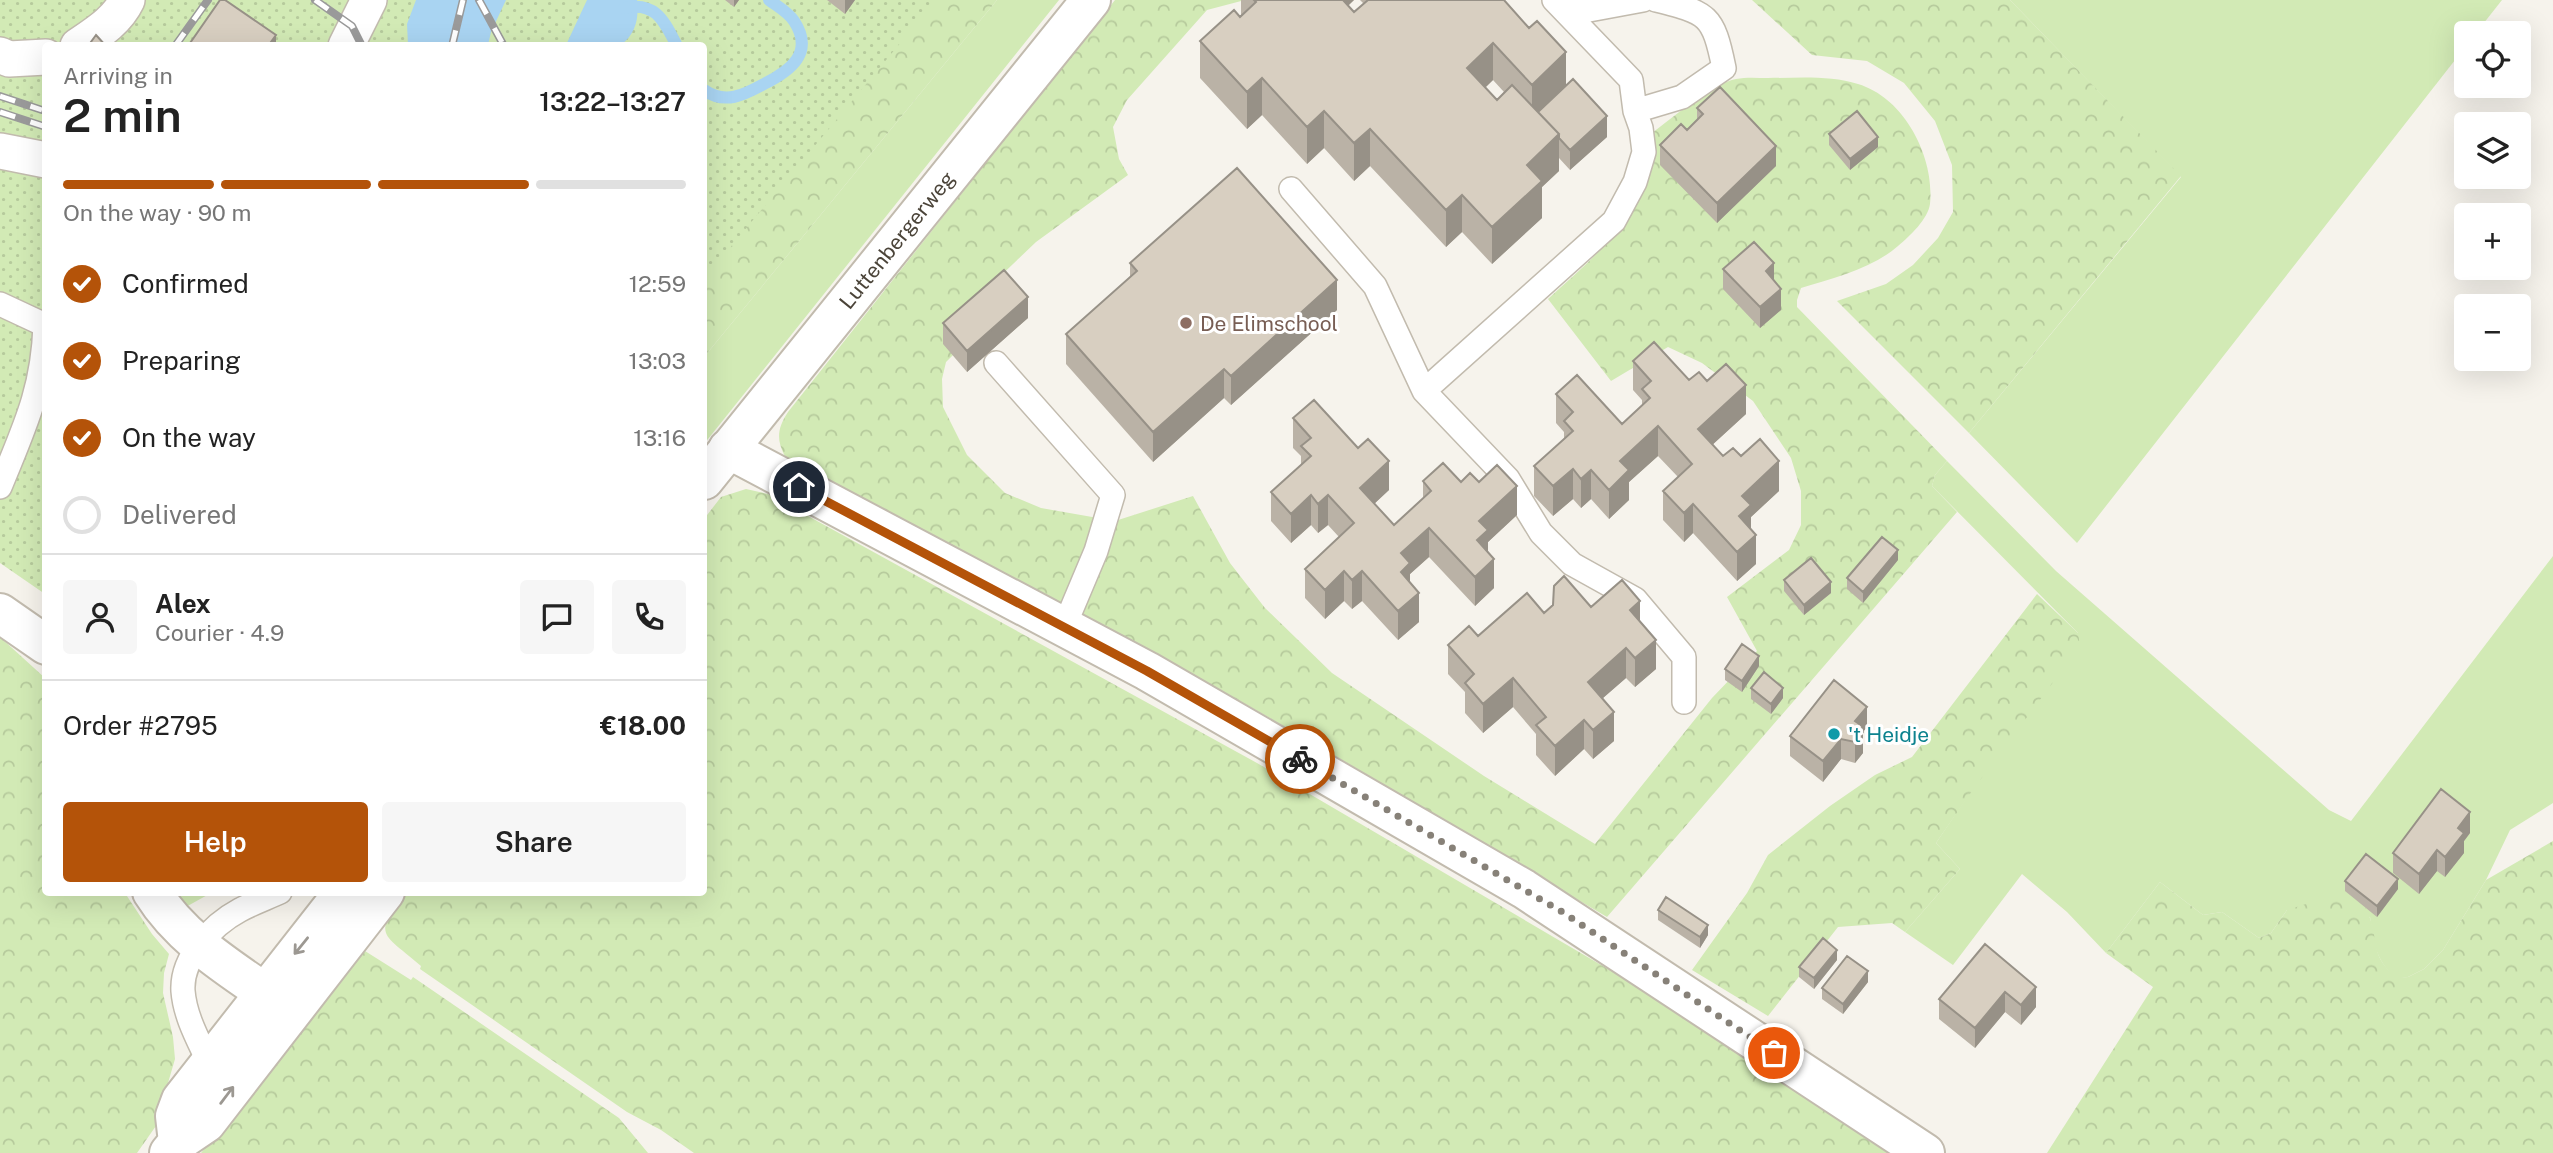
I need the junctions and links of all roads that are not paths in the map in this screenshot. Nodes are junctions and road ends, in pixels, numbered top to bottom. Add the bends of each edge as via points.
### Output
1 (127, 0) edge
2 (369, 0) edge
3 (1091, 0) edge
4 (1557, 0) edge
5 (1643, 0) edge
6 (1656, 0) edge
7 (84, 42) edge
8 (348, 42) edge
9 (1635, 111) junction
10 (0, 151) edge
11 (42, 159) edge
12 (1291, 189) dead end
13 (0, 304) edge
14 (42, 324) edge
15 (996, 363) dead end
16 (42, 367) edge
17 (1424, 391) junction
18 (728, 449) junction
19 (707, 476) edge
20 (0, 486) edge
21 (0, 613) edge
22 (1064, 627) junction
23 (42, 642) edge
24 (1684, 702) dead end
25 (155, 896) edge
26 (271, 896) edge
27 (342, 896) edge
28 (381, 896) edge
29 (198, 945) junction
30 (278, 1001) junction
31 (209, 1063) junction
32 (173, 1147) edge
33 (1925, 1153) edge

1 - 7 street via 102,30
2 - 8 street
3 - 18 street, Luttenbergerweg
4 - 5 lane via 1589,10
4 - 9 lane via 1631,80
6 - 9 lane via 1698,10 1717,33 1724,68 1682,97
9 - 17 lane via 1644,152 1635,182 1614,221
10 - 11 street
12 - 17 lane via 1375,286
13 - 14 lane
15 - 22 lane via 1113,495 1096,551
16 - 20 lane via 34,402
17 - 24 lane via 1508,479 1541,533 1572,564 1635,599 1684,657
18 - 19 street, Luttenbergerweg
18 - 22 street
21 - 23 street
22 - 33 street via 1544,901
25 - 29 street
26 - 29 lane via 238,911
27 -> 30 street
28 - 30 street
29 - 30 street
29 - 31 lane via 187,965 183,990 187,1013
30 - 31 street
32 -> 30 street via 205,1123
31 - 32 street via 177,1107

